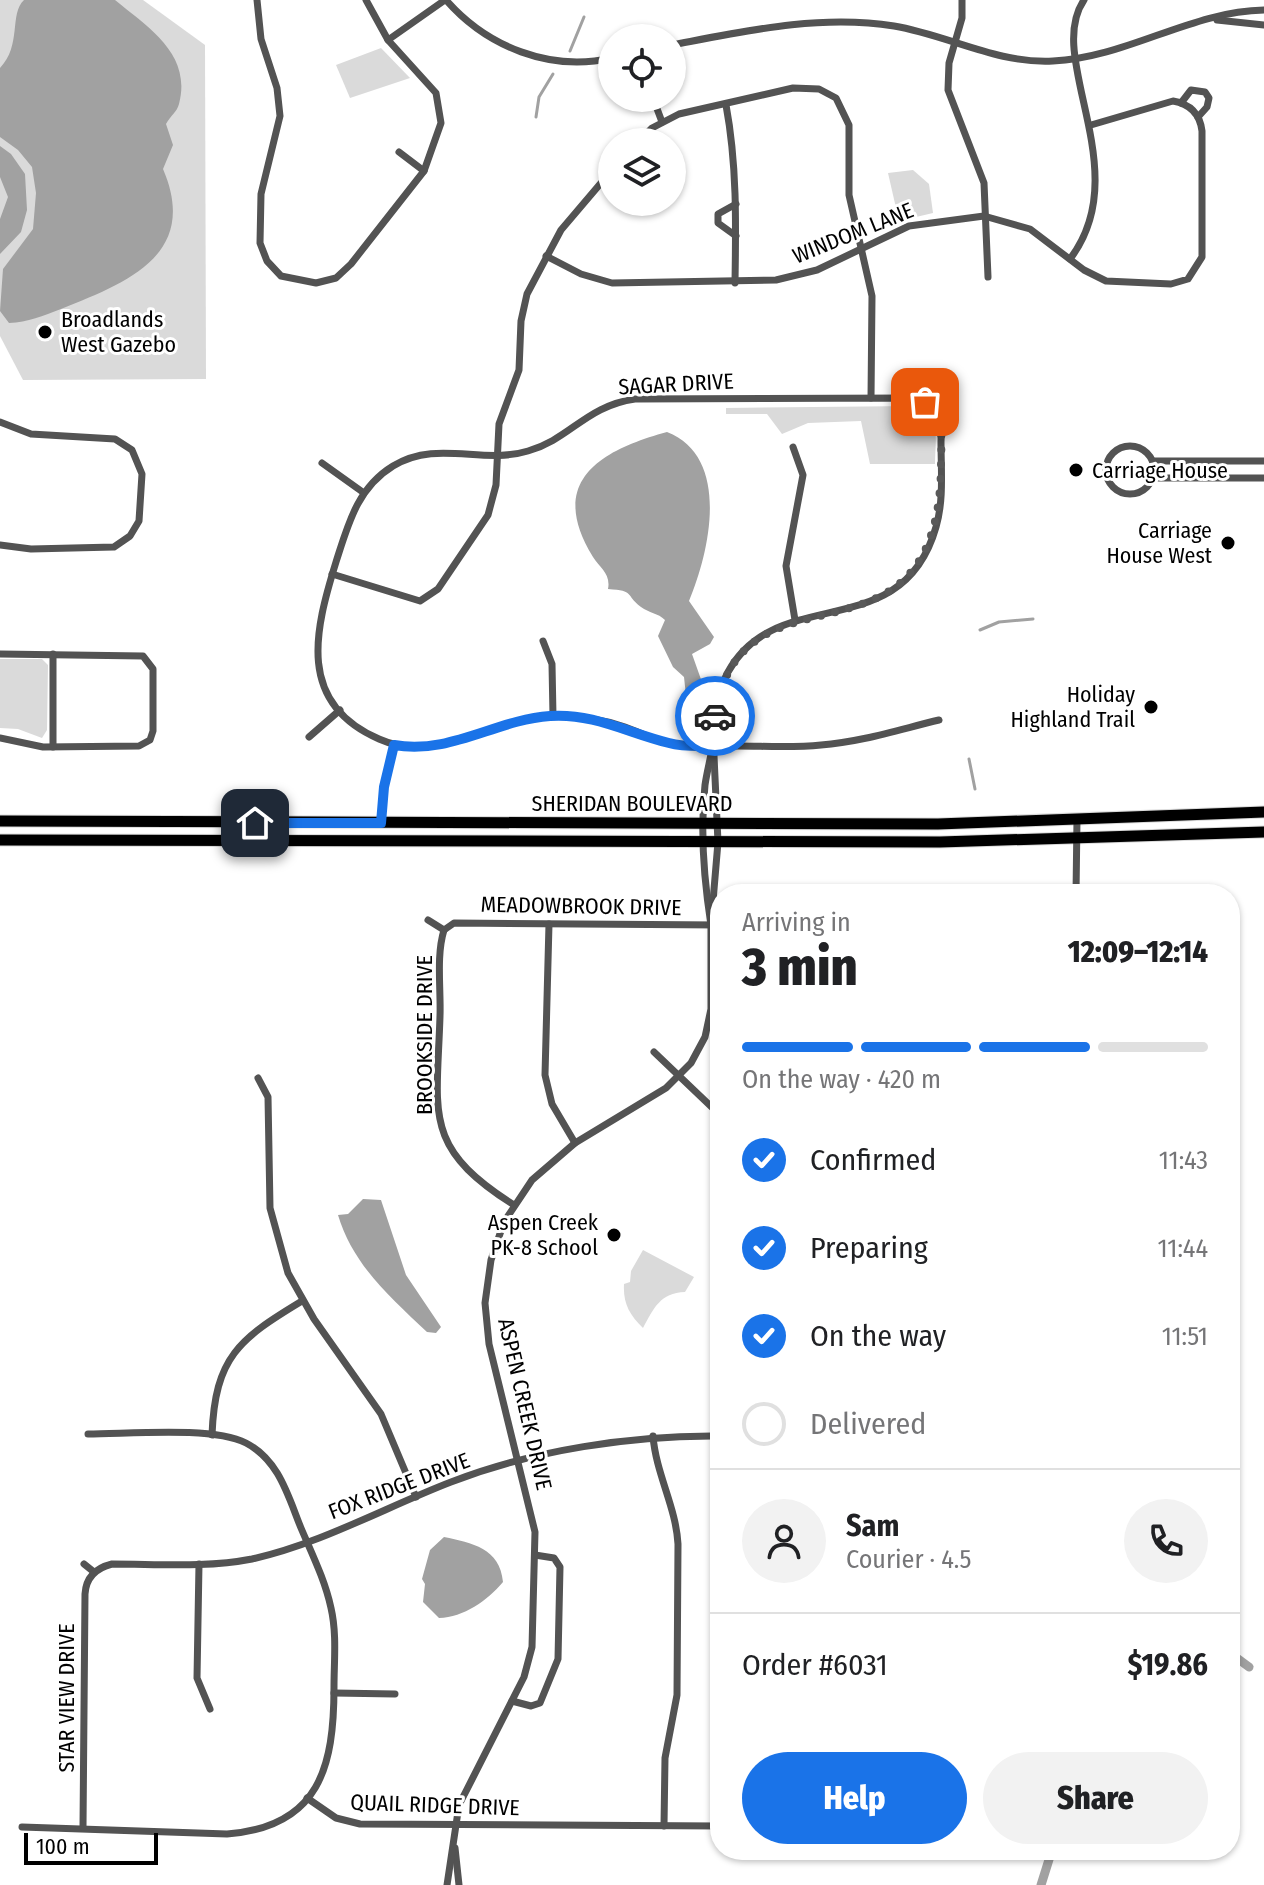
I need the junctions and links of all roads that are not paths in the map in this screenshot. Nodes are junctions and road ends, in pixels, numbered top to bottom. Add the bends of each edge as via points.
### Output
1 (257, 0) edge
2 (366, 0) edge
3 (445, 0) edge
4 (962, 0) edge
5 (1082, 1) edge
6 (1264, 10) edge
7 (1215, 19) junction
8 (1264, 25) edge
9 (388, 40) junction
10 (686, 43) edge
11 (956, 43) junction
12 (1076, 59) junction
13 (598, 61) edge
14 (1181, 103) junction
15 (726, 105) junction
16 (658, 112) edge
17 (1198, 117) junction
18 (662, 122) junction
19 (1091, 125) junction
20 (655, 128) edge
21 (399, 152) dead end
22 (424, 171) junction
23 (598, 186) edge
24 (736, 204) junction
25 (984, 216) junction
26 (736, 236) junction
27 (863, 247) junction
28 (546, 256) junction
29 (1070, 259) junction
30 (988, 277) dead end
31 (735, 283) junction
32 (871, 398) junction
33 (940, 398) dead end
34 (932, 407) junction
35 (0, 422) edge
36 (139, 444) dead end
37 (793, 447) dead end
38 (132, 450) junction
39 (497, 455) junction
40 (1153, 461) junction
41 (1264, 461) edge
42 (322, 463) dead end
43 (1153, 478) junction
44 (1264, 478) edge
45 (364, 493) junction
46 (134, 530) junction
47 (143, 536) dead end
48 (0, 545) edge
49 (332, 574) junction
50 (795, 620) junction
51 (543, 641) dead end
52 (0, 654) edge
53 (53, 654) junction
54 (340, 710) junction
55 (553, 716) junction
56 (939, 720) dead end
57 (309, 737) dead end
58 (0, 738) edge
59 (394, 745) junction
60 (712, 746) junction
61 (53, 747) junction
62 (1264, 812) edge
63 (1077, 819) junction
64 (0, 821) edge
65 (381, 823) junction
66 (705, 823) junction
67 (718, 823) junction
68 (1264, 832) edge
69 (1078, 838) junction
70 (0, 840) edge
71 (704, 842) junction
72 (718, 842) junction
73 (717, 884) edge
74 (1076, 884) edge
75 (710, 902) edge
76 (428, 920) dead end
77 (549, 924) junction
78 (710, 925) edge
79 (444, 930) junction
80 (710, 1009) edge
81 (654, 1052) dead end
82 (258, 1078) dead end
83 (678, 1078) junction
84 (710, 1106) edge
85 (575, 1143) junction
86 (514, 1205) junction
87 (302, 1301) junction
88 (88, 1434) dead end
89 (212, 1435) junction
90 (653, 1436) junction
91 (710, 1436) edge
92 (519, 1463) junction
93 (416, 1497) junction
94 (306, 1541) junction
95 (535, 1555) junction
96 (84, 1564) dead end
97 (199, 1564) junction
98 (94, 1572) junction
99 (334, 1693) junction
100 (395, 1694) dead end
101 (512, 1701) junction
102 (210, 1709) dead end
103 (307, 1798) junction
104 (455, 1826) junction
105 (664, 1826) junction
106 (710, 1826) edge
107 (22, 1827) dead end
108 (83, 1827) junction
109 (454, 1844) junction
110 (447, 1885) edge
111 (459, 1885) edge

1 - 22 street via 261,39 280,102 279,130 260,210 260,243 273,269 300,282 336,278
2 - 9 street
3 - 9 street
3 - 13 street via 482,33 534,57
4 - 11 street
5 - 12 street via 1073,22
6 - 7 street
7 - 8 street
7 - 12 street
9 - 22 street via 440,102 438,139
10 - 11 street via 841,20 895,26
11 - 12 street via 1009,59
11 - 25 street via 948,90 981,169
12 - 19 street
14 - 17 street
14 - 17 street, WINDOM LANE via 1191,90 1205,92 1207,107
14 - 19 street via 1165,102
15 - 18 street
15 - 24 street
15 - 27 street via 793,88 819,89 836,98 849,125 847,176
16 - 18 street
17 - 29 street, WINDOM LANE via 1202,257 1195,273 1171,284 1117,283 1094,277
18 - 20 street
19 - 29 street via 1093,219
21 - 22 street
23 - 28 street
24 - 26 street
24 - 26 street via 718,214 718,223
25 - 27 street, WINDOM LANE via 909,226
25 - 29 street, WINDOM LANE via 1030,229
25 - 30 street
26 - 31 street
27 - 31 street, WINDOM LANE via 796,276
27 - 32 street via 872,296
28 - 31 street, WINDOM LANE via 612,283
28 - 39 street via 523,308 519,370 503,410
32 - 34 street via 917,399
32 - 39 street, SAGAR DRIVE via 619,401 593,411 544,446
33 - 34 street
34 - 50 street, ASPEN CREEK DRIVE via 941,428 941,499 937,526 919,563 872,603
35 - 38 street via 31,434 106,437
36 - 38 street
37 - 50 street via 803,475 786,566
38 - 46 street via 142,474
39 - 45 street via 422,454 390,468
39 - 49 street via 488,515 432,593 420,601
40 - 41 street
40 - 43 street
40 - 43 street via 1144,450 1131,446 1113,453 1106,467 1114,489 1129,494 1144,490
42 - 45 street
43 - 44 street
45 - 49 street
46 - 47 street
46 - 48 street via 123,542 105,549
49 - 54 street via 318,619 316,652 322,678
50 - 60 street, ASPEN CREEK DRIVE via 762,635 734,663 721,690
51 - 55 street via 552,664
52 - 53 street
53 - 61 street
53 - 61 street via 145,652 153,669 155,738 139,746
54 - 57 street
54 - 59 street via 366,733
55 - 59 street via 510,722 439,747
55 - 60 street via 610,722 672,744
56 - 60 street via 821,745
58 - 61 street
59 - 65 street
60 - 66 street, ASPEN CREEK DRIVE
60 - 67 street, ASPEN CREEK DRIVE
62 - 63 main road, SHERIDAN BOULEVARD
63 - 67 main road, SHERIDAN BOULEVARD
63 - 69 street
64 - 65 main road, SHERIDAN BOULEVARD
65 - 66 main road, SHERIDAN BOULEVARD
66 - 67 main road, SHERIDAN BOULEVARD
66 - 71 street, ASPEN CREEK DRIVE
67 - 72 street, ASPEN CREEK DRIVE
68 - 69 main road, SHERIDAN BOULEVARD
69 - 72 main road, SHERIDAN BOULEVARD
69 - 74 street
70 - 71 main road, SHERIDAN BOULEVARD
71 - 72 main road, SHERIDAN BOULEVARD
71 - 75 street, ASPEN CREEK DRIVE
72 - 73 street, ASPEN CREEK DRIVE
76 - 79 street
77 - 78 street, MEADOWBROOK DRIVE
77 - 79 street, MEADOWBROOK DRIVE via 454,923
77 - 85 street via 545,1075 552,1104
79 - 86 street, BROOKSIDE DRIVE via 439,1118 459,1163
80 - 83 street, ASPEN CREEK DRIVE via 699,1051
81 - 83 street
82 - 87 street via 268,1097 273,1228
83 - 84 street
83 - 85 street, ASPEN CREEK DRIVE
85 - 86 street, ASPEN CREEK DRIVE via 546,1165
86 - 92 street, ASPEN CREEK DRIVE via 494,1250 485,1303 489,1344
87 - 89 street via 257,1328 228,1359 217,1385
87 - 93 street via 381,1414
88 - 89 street
89 - 94 street via 243,1442 273,1466
90 - 91 street, FOX RIDGE DRIVE
90 - 92 street, FOX RIDGE DRIVE
90 - 105 street via 655,1463 678,1544 677,1695 665,1758
92 - 93 street, FOX RIDGE DRIVE
92 - 95 street, ASPEN CREEK DRIVE via 534,1524
93 - 94 street, FOX RIDGE DRIVE
94 - 97 street, FOX RIDGE DRIVE via 253,1558
94 - 99 street via 331,1607
95 - 101 street, ASPEN CREEK DRIVE via 532,1647
95 - 101 street via 554,1558 560,1567 558,1659 540,1703
96 - 98 street
97 - 98 street, FOX RIDGE DRIVE via 112,1564
97 - 102 street via 197,1678
98 - 108 street, STAR VIEW DRIVE via 85,1594
99 - 100 street
99 - 103 street via 331,1751
101 - 104 street, ASPEN CREEK DRIVE via 462,1797
103 - 104 street, QUAIL RIDGE DRIVE via 348,1822
103 - 108 street via 285,1817 244,1833
104 - 105 street, QUAIL RIDGE DRIVE
104 - 109 street, ASPEN CREEK DRIVE
105 - 106 street, QUAIL RIDGE DRIVE
107 - 108 street
109 - 110 street, ASPEN CREEK DRIVE
109 - 111 street, ASPEN CREEK DRIVE

